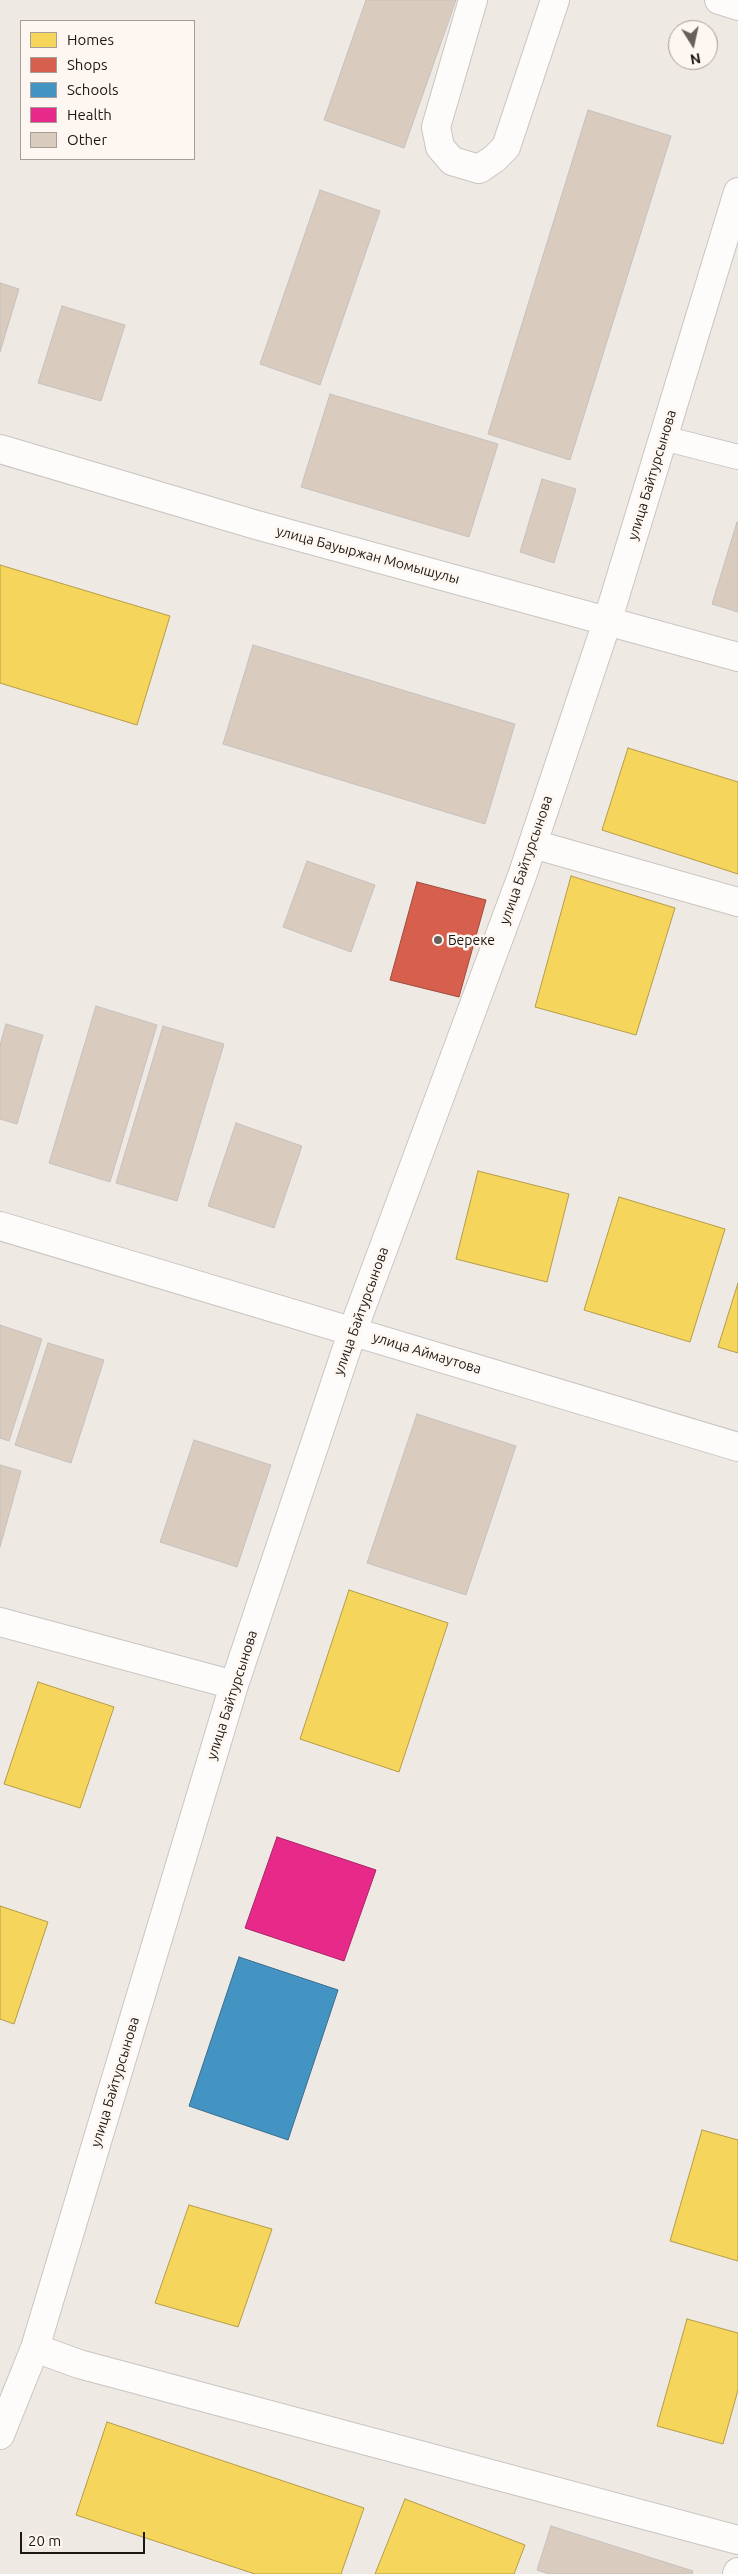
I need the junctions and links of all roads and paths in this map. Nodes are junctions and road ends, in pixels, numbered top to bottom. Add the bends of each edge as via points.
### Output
1 (473, 0) edge
2 (555, 0) edge
3 (719, 0) edge
4 (738, 6) edge
5 (738, 192) edge
6 (663, 438) junction
7 (0, 449) edge
8 (738, 457) edge
9 (608, 619) junction
10 (738, 657) edge
11 (533, 844) junction
12 (738, 902) edge
13 (0, 1226) edge
14 (353, 1330) junction
15 (738, 1447) edge
16 (0, 1622) edge
17 (234, 1685) junction
18 (34, 2348) junction
19 (0, 2435) edge
20 (738, 2540) edge

1 - 2 street via 436,127 440,147 452,161 479,169 506,147
3 - 4 street
5 - 6 street, улица Байтурсынова
6 - 8 lane
6 - 9 street, улица Байтурсынова
7 - 9 street, улица Бауыржан Момышулы via 254,524
9 - 10 street, улица Бауыржан Момышулы
9 - 11 street, улица Байтурсынова
11 - 12 street
11 - 14 street, улица Байтурсынова
13 - 14 street, улица Аймаутова
14 - 15 street, улица Аймаутова
14 - 17 street, улица Байтурсынова
16 - 17 street
17 - 18 street, улица Байтурсынова
18 - 19 street, улица Байтурсынова
18 - 20 street via 78,2364

